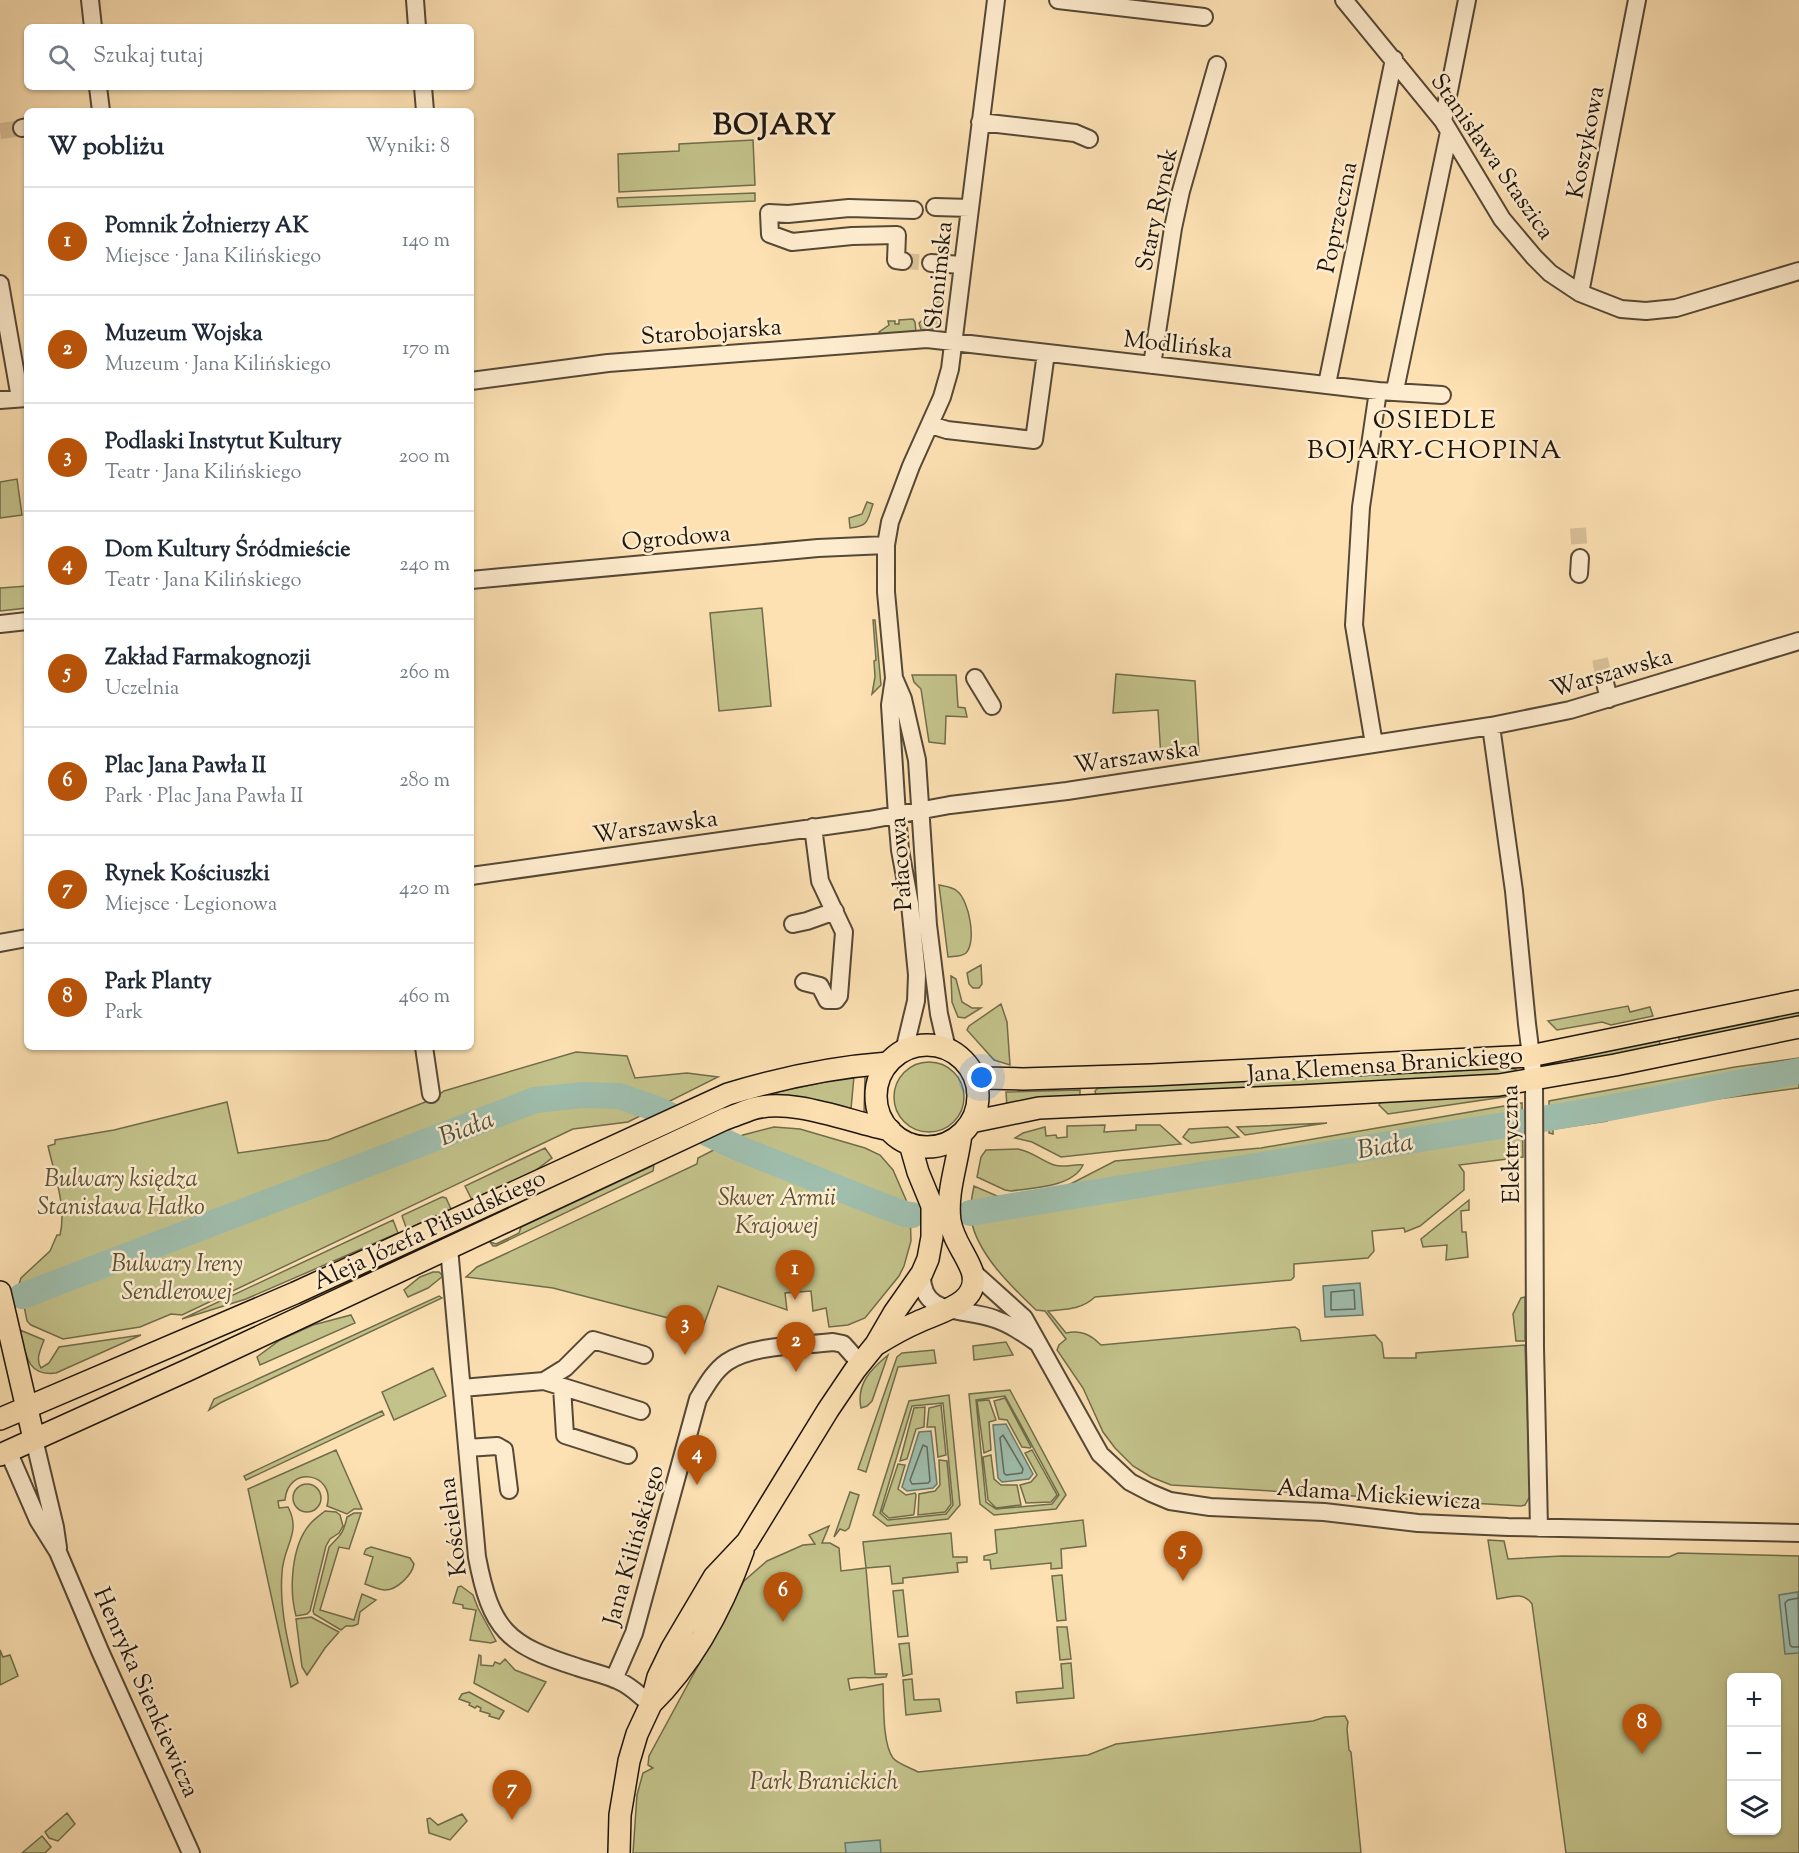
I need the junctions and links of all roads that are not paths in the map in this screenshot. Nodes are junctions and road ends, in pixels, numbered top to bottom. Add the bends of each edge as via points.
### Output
1 (90, 0) edge
2 (415, 0) edge
3 (996, 0) edge
4 (1058, 0) edge
5 (1344, 0) edge
6 (1467, 0) edge
7 (1637, 0) edge
8 (1204, 17) dead end
9 (93, 24) edge
10 (417, 24) edge
11 (1394, 59) junction
12 (1217, 65) dead end
13 (98, 90) edge
14 (423, 90) edge
15 (101, 108) edge
16 (425, 108) edge
17 (980, 122) junction
18 (1446, 127) junction
19 (1089, 139) dead end
20 (935, 207) dead end
21 (969, 208) junction
22 (914, 210) dead end
23 (903, 261) dead end
24 (931, 263) tunnel mouth
25 (963, 265) junction
26 (1799, 271) edge
27 (1, 290) edge
28 (1580, 293) junction
29 (955, 342) junction
30 (1046, 353) junction
31 (1152, 365) junction
32 (474, 381) edge
33 (1327, 384) junction
34 (1378, 390) junction
35 (1395, 390) junction
36 (1442, 395) dead end
37 (24, 398) edge
38 (0, 400) edge
39 (931, 424) junction
40 (886, 546) junction
41 (474, 580) edge
42 (24, 621) edge
43 (0, 624) edge
44 (1799, 641) edge
45 (894, 678) junction
46 (975, 678) dead end
47 (992, 706) dead end
48 (1491, 726) junction
49 (1374, 744) junction
50 (920, 811) junction
51 (897, 815) junction
52 (813, 827) junction
53 (474, 876) edge
54 (835, 911) junction
55 (793, 924) dead end
56 (24, 939) edge
57 (0, 943) edge
58 (804, 982) dead end
59 (1799, 1001) edge
60 (1799, 1027) edge
61 (947, 1049) junction
62 (424, 1050) edge
63 (1530, 1056) junction
64 (896, 1057) junction
65 (974, 1075) junction
66 (1088, 1077) junction
67 (1534, 1080) junction
68 (431, 1094) dead end
69 (1088, 1106) junction
70 (966, 1128) junction
71 (890, 1130) junction
72 (910, 1144) junction
73 (449, 1248) junction
74 (972, 1271) junction
75 (922, 1273) junction
76 (0, 1292) edge
77 (950, 1309) junction
78 (1036, 1343) junction
79 (876, 1344) junction
80 (644, 1355) dead end
81 (860, 1363) junction
82 (544, 1381) junction
83 (562, 1387) junction
84 (462, 1388) junction
85 (27, 1408) junction
86 (641, 1411) dead end
87 (0, 1419) edge
88 (0, 1424) edge
89 (34, 1439) junction
90 (467, 1449) junction
91 (4, 1453) edge
92 (628, 1455) dead end
93 (508, 1490) dead end
94 (1539, 1528) junction
95 (1799, 1533) edge
96 (58, 1552) junction
97 (614, 1679) junction
98 (651, 1704) junction
99 (191, 1853) edge
100 (619, 1853) edge

1 - 9 street
2 - 10 street
3 - 17 street, Słonimska
4 - 8 street
5 - 11 street, Stanisława Staszica
6 - 18 street
7 - 28 street, Koszykowa
11 - 18 street, Stanisława Staszica
11 - 33 street, Poprzeczna
12 - 31 street, Stary Rynek via 1181,191
13 - 15 street
14 - 16 street
17 - 19 street via 1076,133
17 - 21 street, Słonimska
18 - 28 street, Stanisława Staszica via 1502,219 1550,273
18 - 35 street
20 - 21 street
21 - 25 street, Słonimska
22 - 23 street via 849,208 768,213 770,234 792,242 897,235 896,260
24 - 25 street
25 - 29 street, Słonimska
26 - 28 street, Stanisława Staszica via 1676,308 1621,309
27 - 37 street
29 - 30 street, Modlińska
29 - 32 street, Starobojarska via 927,339 608,363
29 - 39 street, Słonimska via 948,378
30 - 31 street, Modlińska
30 - 39 street via 1034,440 947,430
31 - 33 street, Modlińska
33 - 34 street, Modlińska
34 - 35 street, Modlińska
34 - 49 street via 1361,507 1354,625
35 - 36 street, Modlińska
37 - 38 street
39 - 40 street, Słonimska via 900,492
40 - 41 street, Ogrodowa via 818,548
40 - 45 street, Pałacowa
42 - 43 street
44 - 48 street, Warszawska via 1607,691 1539,718
45 - 50 street, Pałacowa via 901,690 917,760
45 - 51 street, Pałacowa via 890,705
46 - 47 street
48 - 49 street, Warszawska
48 - 63 street, Elektryczna via 1514,891
49 - 50 street, Warszawska
50 - 51 street, Warszawska
50 - 61 street, Pałacowa via 928,925 937,1004
51 - 52 street, Warszawska
51 - 64 street, Pałacowa via 917,975 916,1001
52 - 53 street, Warszawska
52 - 54 street via 820,881
54 - 55 street
54 - 58 street via 844,932 839,996 826,1000 820,986
56 - 57 street
59 - 63 main road, Jana Klemensa Branickiego
60 - 67 main road, Jana Klemensa Branickiego
61 - 64 main road via 918,1046
61 - 65 main road via 967,1064
62 - 68 street
63 - 66 main road, Jana Klemensa Branickiego
63 - 67 street, Elektryczna
64 - 71 main road via 882,1073 876,1097
64 - 85 main road, Aleja Józefa Piłsudskiego via 728,1094 305,1288
65 - 66 main road, Jana Klemensa Branickiego via 1001,1079
65 - 70 main road via 978,1099
66 - 69 main road
67 - 69 main road, Jana Klemensa Branickiego via 1455,1088
67 - 94 street, Elektryczna
69 - 70 main road, Jana Klemensa Branickiego via 1039,1108
70 - 72 main road via 937,1146
70 - 74 main road via 953,1178 950,1218
71 - 72 main road
71 - 73 main road, Aleja Józefa Piłsudskiego via 798,1107 753,1108
72 - 75 main road via 932,1206 932,1236
73 - 84 street, Kościelna
73 - 89 main road, Aleja Józefa Piłsudskiego
74 - 77 main road via 971,1290 966,1299
74 - 78 street, Adama Mickiewicza via 1024,1318
75 - 77 street, Adama Mickiewicza via 924,1293 931,1302
75 - 79 main road
76 - 85 main road, Henryka Sienkiewicza
77 - 78 street, Adama Mickiewicza via 995,1318
77 - 79 main road
78 - 94 street, Adama Mickiewicza via 1100,1454 1130,1482 1170,1501 1418,1523
79 - 81 main road
80 - 82 street via 593,1340 566,1368
81 - 97 street, Jana Kilińskiego via 843,1344 833,1342 752,1351 728,1362 711,1378 698,1399 634,1633
81 - 98 main road via 747,1542 714,1577 672,1648
82 - 83 street
82 - 84 street
83 - 86 street
83 - 92 street via 565,1435
84 - 90 street, Kościelna
85 - 87 main road, Aleja Józefa Piłsudskiego
85 - 89 main road, Henryka Sienkiewicza
88 - 91 main road, Henryka Sienkiewicza
89 - 91 main road, Aleja Józefa Piłsudskiego
89 - 96 street, Henryka Sienkiewicza
90 - 93 street via 497,1446 504,1450
90 - 97 street, Kościelna via 478,1565 486,1596 501,1625 526,1648
91 - 96 street, Henryka Sienkiewicza
94 - 95 street, Adama Mickiewicza
96 - 99 street, Henryka Sienkiewicza
97 - 98 street, Kościelna
98 - 100 main road via 629,1761 620,1815

